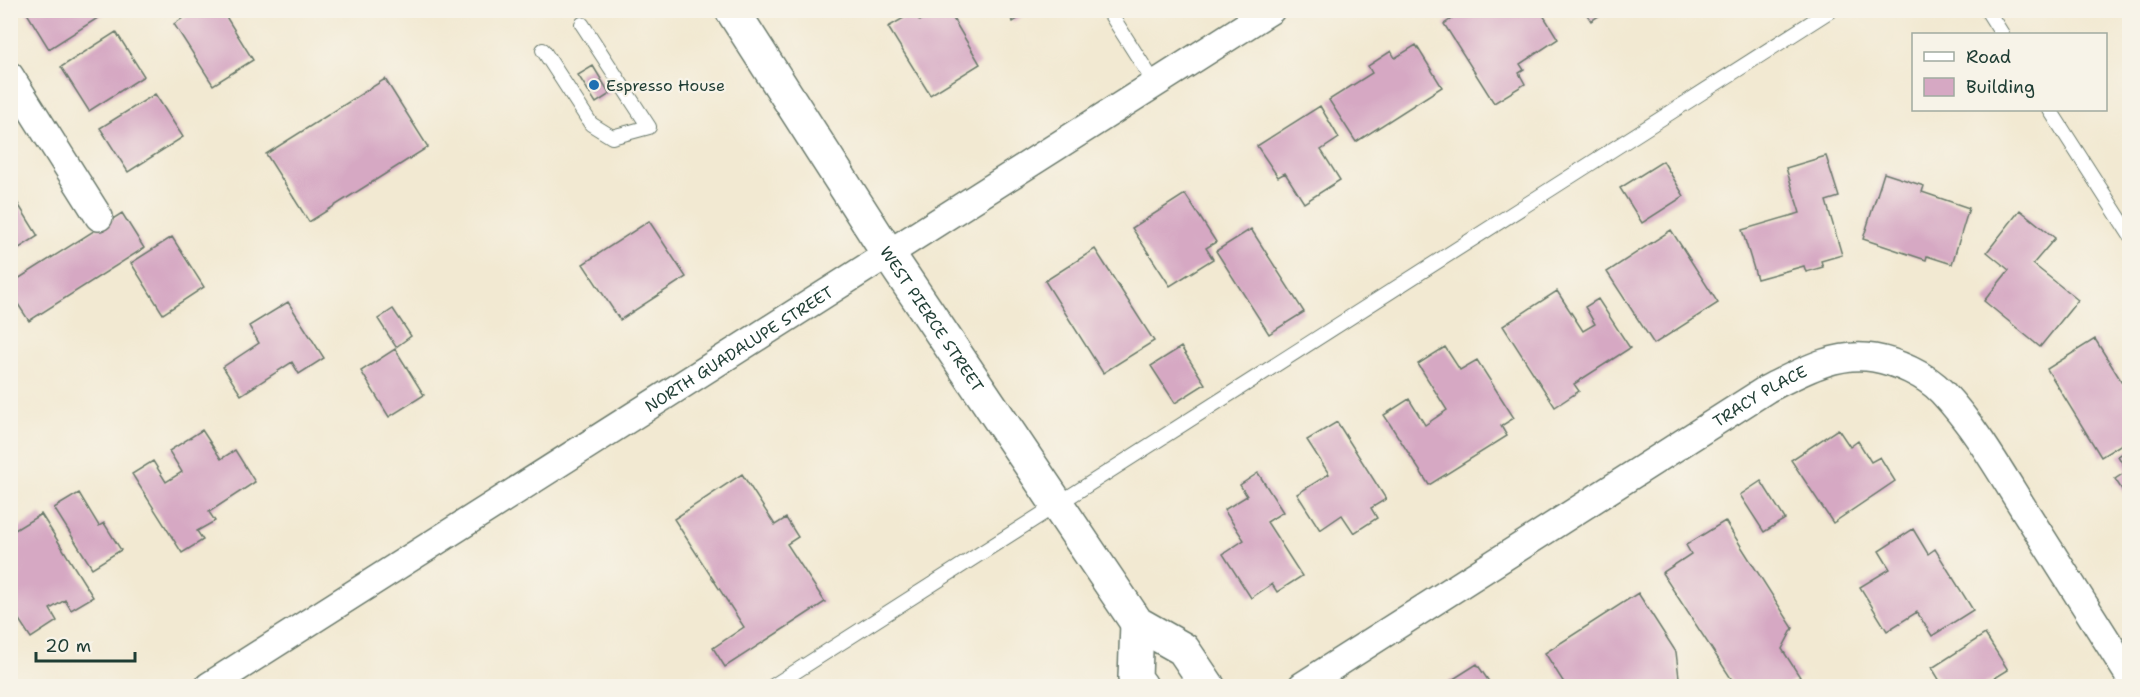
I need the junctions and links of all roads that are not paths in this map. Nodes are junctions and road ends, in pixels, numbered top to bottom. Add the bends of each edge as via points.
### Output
1 (732, 10) edge
2 (1108, 10) edge
3 (1271, 10) edge
4 (1831, 10) edge
5 (1987, 10) edge
6 (582, 24) dead end
7 (2001, 33) edge
8 (543, 50) dead end
9 (10, 76) edge
10 (1155, 84) junction
11 (2051, 111) edge
12 (99, 217) dead end
13 (2130, 235) edge
14 (889, 255) junction
15 (1056, 504) junction
16 (1137, 623) junction
17 (2130, 677) edge
18 (209, 687) edge
19 (773, 687) edge
20 (1141, 687) edge
21 (1208, 687) edge
22 (1302, 687) edge

1 - 14 highway, WEST PIERCE STREET
2 - 10 lane
3 - 10 street, NORTH GUADALUPE STREET
4 - 15 lane
5 - 7 lane
6 - 8 lane via 649,127 612,137 591,124
9 - 12 street
10 - 14 street, NORTH GUADALUPE STREET
11 - 13 lane
14 - 15 highway, WEST PIERCE STREET
14 - 18 street, NORTH GUADALUPE STREET
15 - 16 highway, WEST PIERCE STREET
15 - 19 lane
16 - 20 highway via 1135,678
16 - 21 highway, WEST PIERCE STREET via 1183,649
17 - 22 street, TRACY PLACE via 1996,466 1941,391 1919,375 1872,357 1844,358 1812,366 1767,389

